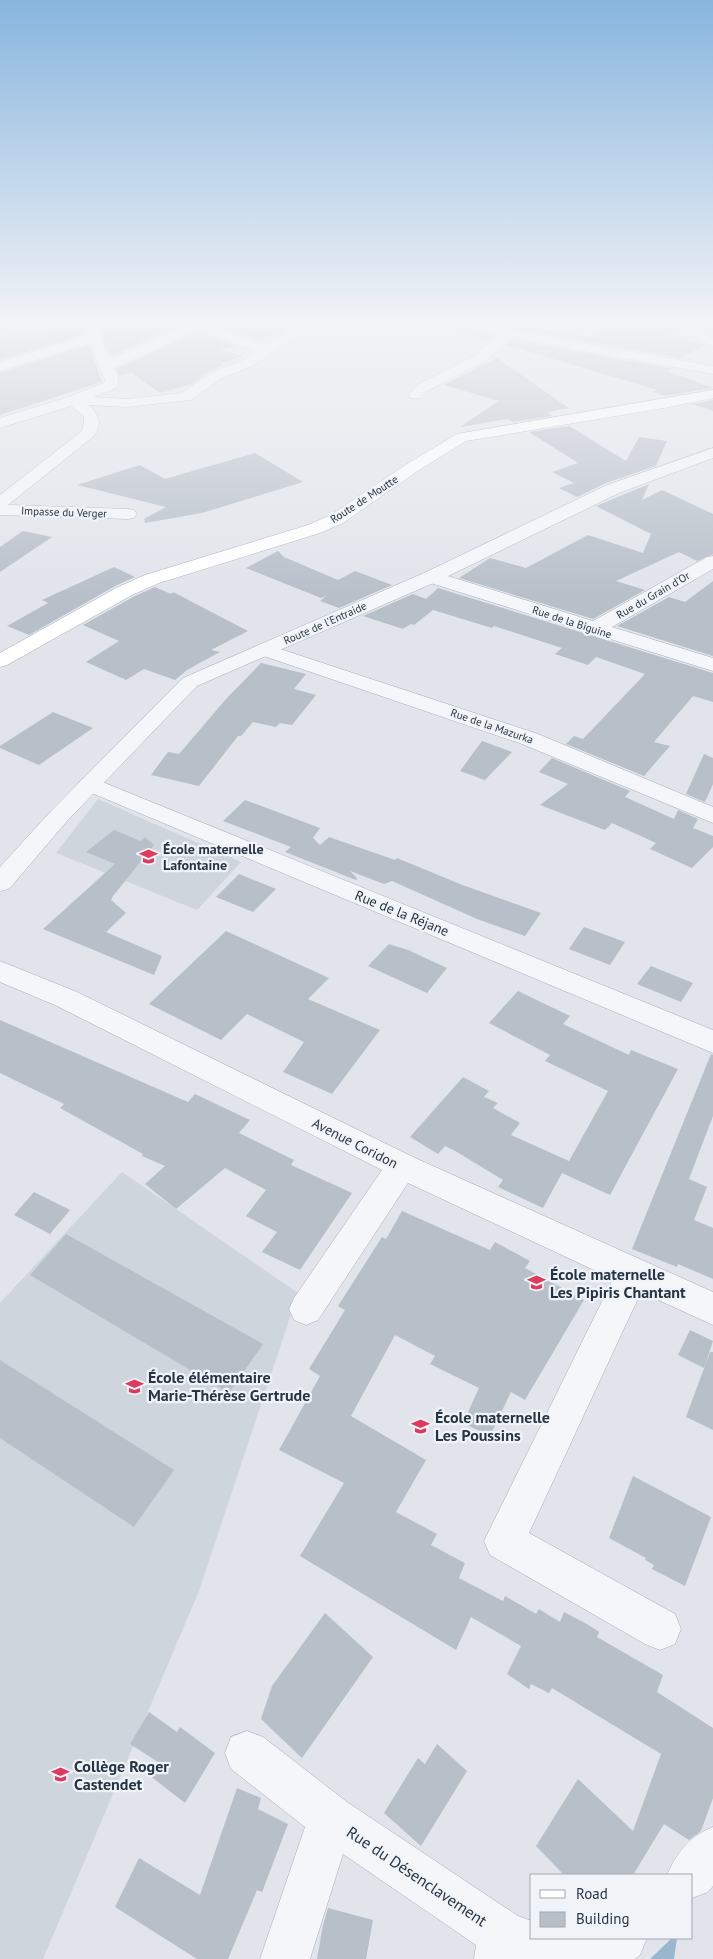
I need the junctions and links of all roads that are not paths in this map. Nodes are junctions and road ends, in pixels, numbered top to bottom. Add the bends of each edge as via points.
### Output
1 (25, 414) edge
2 (89, 414) edge
3 (600, 414) edge
4 (0, 422) edge
5 (713, 453) edge
6 (0, 502) edge
7 (0, 510) edge
8 (128, 514) dead end
9 (713, 561) edge
10 (431, 577) junction
11 (594, 629) junction
12 (265, 650) junction
13 (0, 661) edge
14 (713, 665) edge
15 (90, 784) junction
16 (713, 816) edge
17 (0, 882) edge
18 (0, 971) edge
19 (713, 1042) edge
20 (402, 1166) junction
21 (633, 1273) junction
22 (306, 1308) dead end
23 (713, 1309) edge
24 (660, 1629) dead end
25 (246, 1753) dead end
26 (331, 1818) junction
27 (713, 1850) edge
28 (692, 1874) edge
29 (622, 1939) edge
30 (500, 1947) edge
31 (285, 1959) edge

1 - 4 street
2 - 6 street via 92,423 89,433
3 - 13 main road, Route de Moutte via 462,437 337,519 152,579
5 - 10 street, Route de l'Entraide via 613,489
7 - 8 street, Impasse du Verger
9 - 11 street, Rue du Grain d'Or
10 - 11 street, Rue de la Biguine
10 - 12 street, Route de l'Entraide
11 - 14 street, Rue de la Biguine
12 - 15 street, Route de l'Entraide via 190,682
12 - 16 street, Rue de la Mazurka via 530,739
15 - 17 street, Route de l'Entraide
15 - 19 street, Rue de la Réjane
18 - 20 street, Avenue Coridon via 67,999
20 - 21 street, Avenue Coridon
20 - 22 street
21 - 23 street, Avenue Coridon
21 - 24 street via 504,1541
25 - 26 street, Rue du Désenclavement
26 - 30 street, Rue du Désenclavement
26 - 31 street, Rue du Désenclavement
27 - 28 street
29 - 30 street, Rue du Désenclavement via 596,1958

